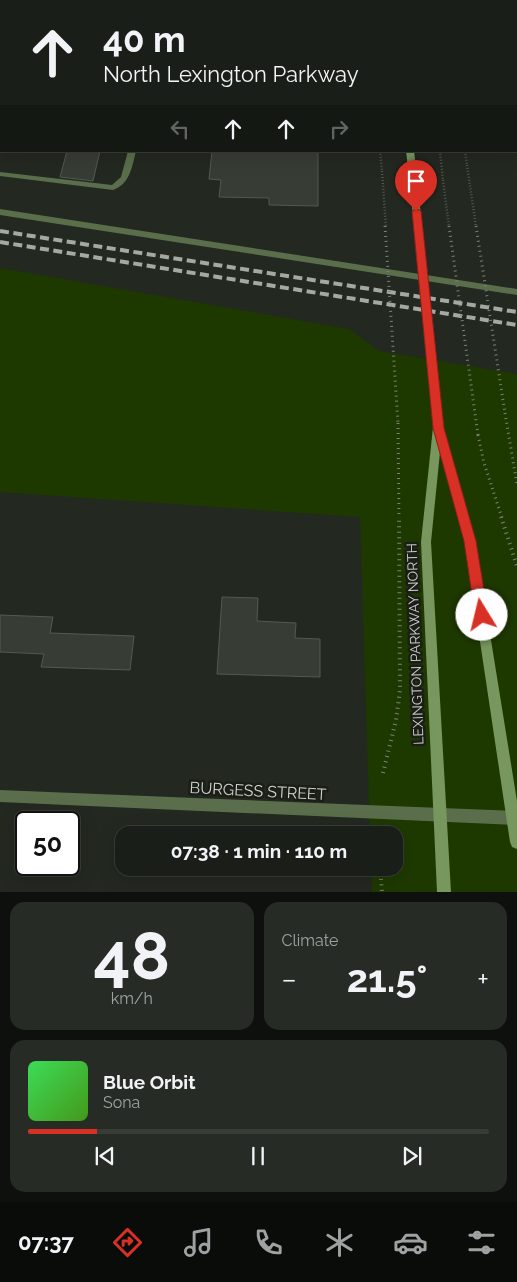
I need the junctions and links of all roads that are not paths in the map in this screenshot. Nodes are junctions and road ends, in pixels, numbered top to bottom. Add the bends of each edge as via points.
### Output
1 (132, 152) edge
2 (410, 152) edge
3 (0, 174) edge
4 (0, 212) edge
5 (517, 292) edge
6 (438, 428) junction
7 (0, 796) edge
8 (439, 816) junction
9 (514, 818) junction
10 (517, 842) edge
11 (444, 892) edge

1 - 3 street via 124,180 113,188
2 - 6 main road, bridge
4 - 5 street
6 - 8 main road, LEXINGTON PARKWAY NORTH via 426,542
6 - 9 main road via 470,541
7 - 8 street, BURGESS STREET
8 - 9 street, BURGESS STREET
8 - 11 main road, LEXINGTON PARKWAY NORTH
9 - 10 main road

